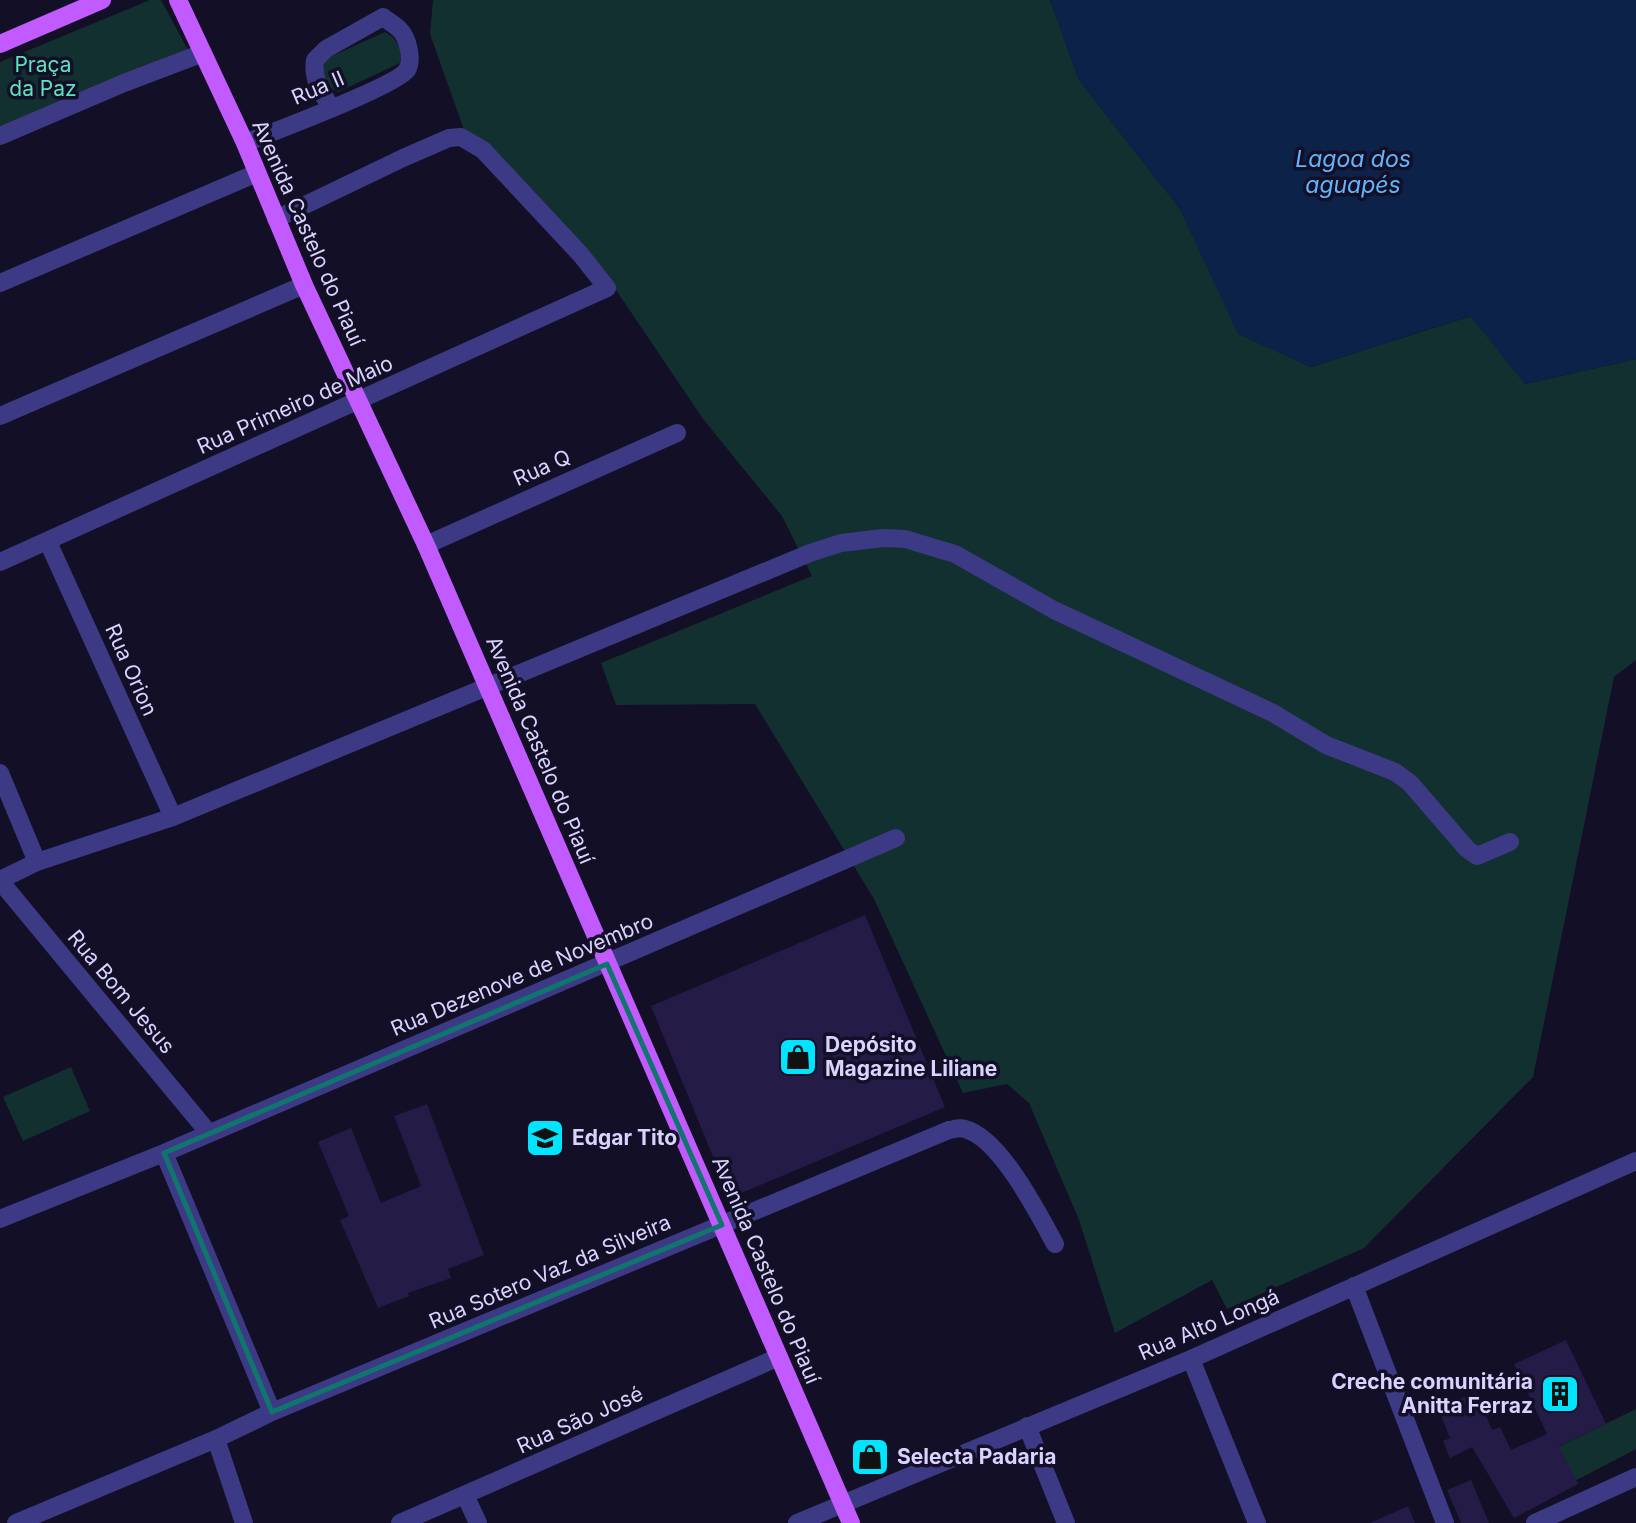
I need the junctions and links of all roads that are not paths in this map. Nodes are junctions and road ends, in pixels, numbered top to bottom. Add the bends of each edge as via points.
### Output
1 (102, 0) edge
2 (178, 0) edge
3 (383, 8) edge
4 (0, 44) edge
5 (203, 52) junction
6 (332, 108) junction
7 (0, 136) edge
8 (244, 143) junction
9 (257, 173) junction
10 (276, 219) junction
11 (0, 283) edge
12 (304, 285) junction
13 (358, 401) junction
14 (0, 416) edge
15 (677, 433) dead end
16 (48, 542) junction
17 (426, 545) junction
18 (0, 562) edge
19 (488, 687) junction
20 (0, 774) edge
21 (173, 817) junction
22 (897, 838) dead end
23 (1510, 842) dead end
24 (37, 862) junction
25 (0, 880) edge
26 (607, 964) junction
27 (208, 1132) junction
28 (164, 1153) junction
29 (1636, 1161) edge
30 (0, 1219) edge
31 (722, 1225) junction
32 (1055, 1244) dead end
33 (1354, 1286) junction
34 (779, 1357) junction
35 (1191, 1359) junction
36 (272, 1412) junction
37 (1027, 1426) junction
38 (216, 1440) junction
39 (1636, 1477) edge
40 (465, 1495) junction
41 (842, 1503) junction
42 (16, 1523) edge
43 (244, 1523) edge
44 (400, 1523) edge
45 (478, 1523) edge
46 (797, 1523) edge
47 (851, 1523) edge
48 (1066, 1523) edge
49 (1257, 1523) edge
50 (1445, 1523) edge
51 (1535, 1523) edge

1 - 4 main road
2 - 5 main road, Avenida Castelo do Piauí
3 - 6 street via 315,60 314,77
3 - 6 street, Rua II via 402,31 410,52 407,70
5 - 7 street
5 - 8 main road, Avenida Castelo do Piauí
6 - 8 street, Rua II
8 - 9 main road, Avenida Castelo do Piauí
9 - 10 main road, Avenida Castelo do Piauí
9 - 11 street
10 - 12 main road, Avenida Castelo do Piauí
10 - 13 street, Rua Primeiro de Maio via 414,153 461,137 483,150 607,287
12 - 13 main road, Avenida Castelo do Piauí
12 - 14 street
13 - 16 street, Rua Primeiro de Maio
13 - 17 main road, Avenida Castelo do Piauí
15 - 17 street, Rua Q
16 - 18 street, Rua Primeiro de Maio
16 - 21 street, Rua Orion
17 - 19 main road, Avenida Castelo do Piauí
19 - 21 street
19 - 23 street via 810,553 853,541 905,538 956,554 1054,610 1273,713 1326,745 1395,772 1477,856
19 - 26 main road, Avenida Castelo do Piauí
20 - 24 street
21 - 24 street
22 - 26 street, Rua Dezenove de Novembro
24 - 25 street
25 - 27 street, Rua Bom Jesus
26 - 27 street, Rua Dezenove de Novembro
26 - 31 main road, Avenida Castelo do Piauí
27 - 28 street, Rua Dezenove de Novembro
28 - 30 street, Rua Dezenove de Novembro
28 - 36 street
29 - 33 street, Rua Alto Longá
31 - 32 street, Rua Sotero Vaz da Silveira via 960,1127 989,1144 1007,1165
31 - 34 main road, Avenida Castelo do Piauí
31 - 36 street, Rua Sotero Vaz da Silveira
33 - 35 street, Rua Alto Longá
33 - 50 street
34 - 40 street, Rua São José
34 - 41 main road, Avenida Castelo do Piauí
35 - 37 street, Rua Alto Longá
35 - 49 street
36 - 38 street, Rua Sotero Vaz da Silveira
37 - 41 street, Rua Alto Longá
37 - 48 street
38 - 42 street, Rua Sotero Vaz da Silveira
38 - 43 street
39 - 51 street
40 - 44 street, Rua São José
40 - 45 street
41 - 46 street, Rua Alto Longá
41 - 47 main road, Avenida Castelo do Piauí

